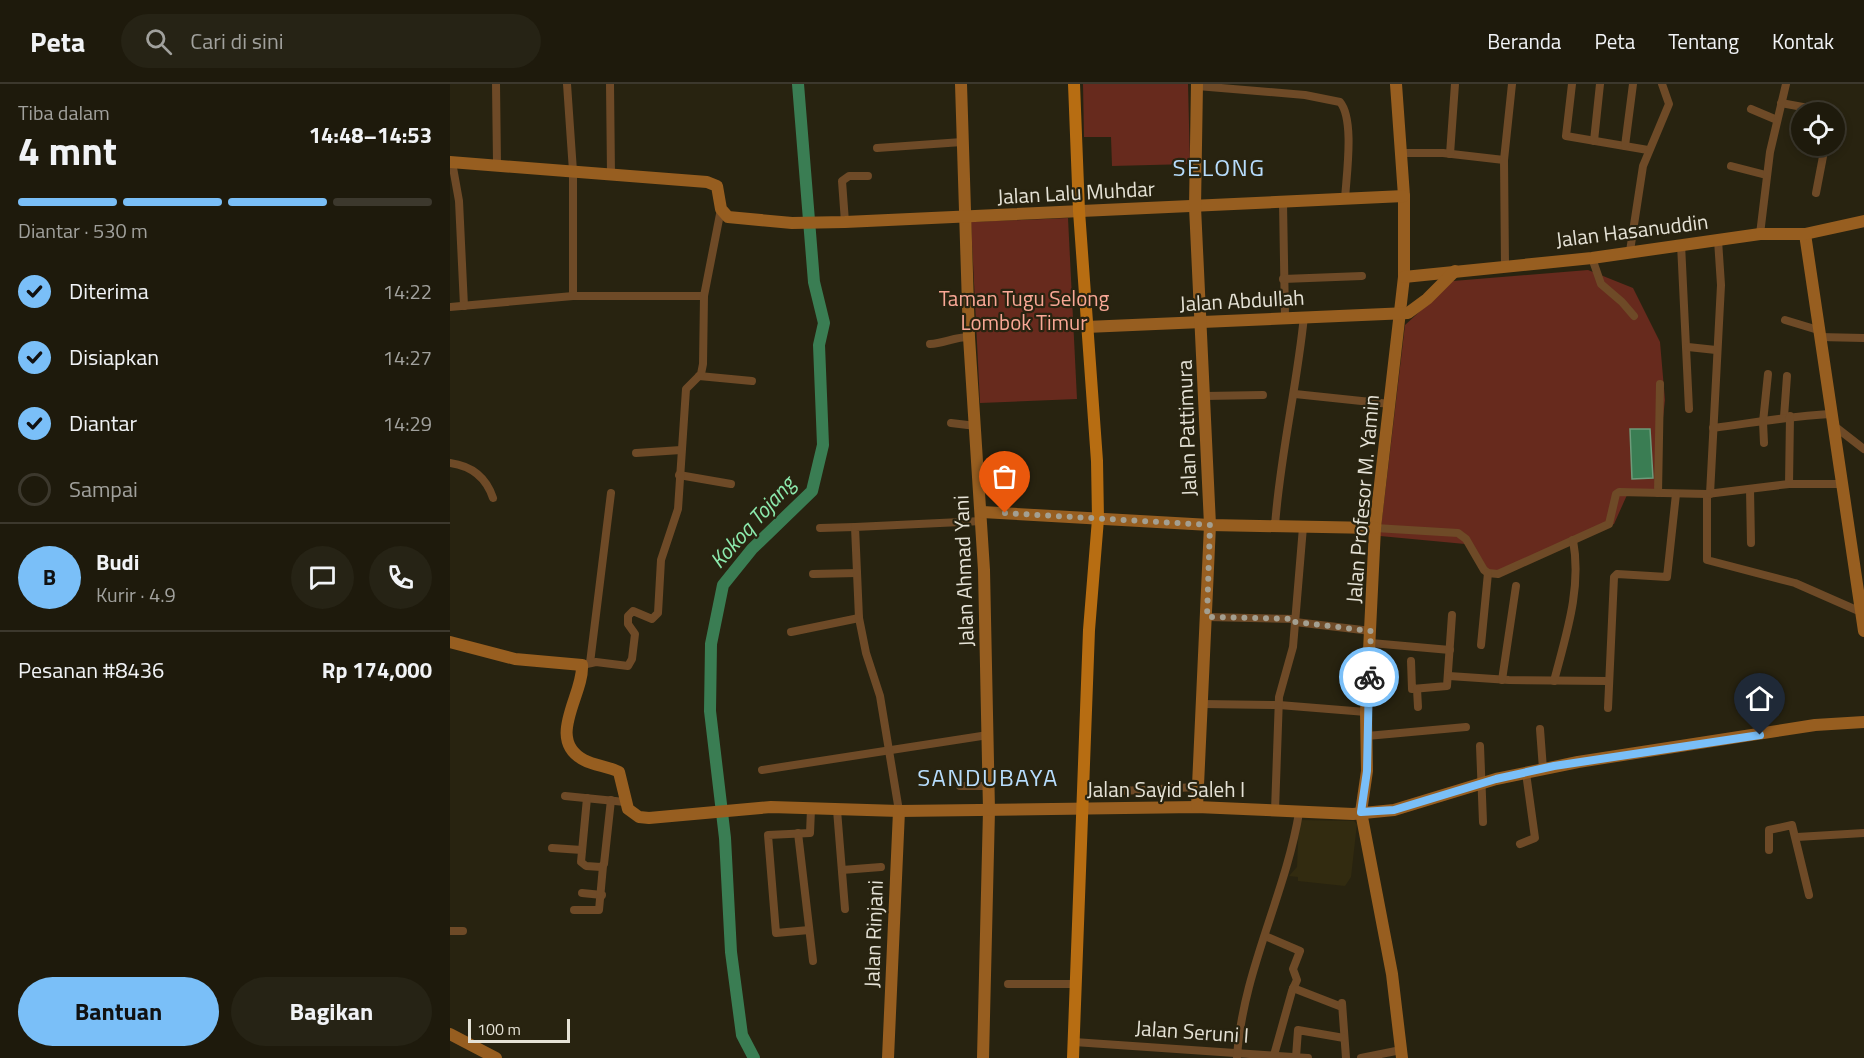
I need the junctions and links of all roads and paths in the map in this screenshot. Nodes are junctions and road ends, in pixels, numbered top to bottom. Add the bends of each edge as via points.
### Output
1 (496, 84) edge
2 (567, 84) edge
3 (610, 84) edge
4 (961, 84) edge
5 (1074, 84) edge
6 (1312, 84) edge
7 (1396, 84) edge
8 (1455, 84) edge
9 (1512, 84) edge
10 (1572, 84) edge
11 (1600, 84) edge
12 (1633, 84) edge
13 (1662, 84) edge
14 (1786, 84) edge
15 (1197, 85) edge
16 (1250, 87) edge
17 (1312, 96) junction
18 (1781, 103) junction
19 (1791, 105) edge
20 (1751, 109) dead end
21 (1777, 120) junction
22 (1594, 141) junction
23 (962, 142) junction
24 (1625, 146) junction
25 (878, 148) dead end
26 (1648, 150) junction
27 (1400, 153) junction
28 (1450, 154) junction
29 (1823, 156) edge
30 (1504, 160) junction
31 (451, 162) edge
32 (497, 163) junction
33 (1731, 166) dead end
34 (573, 171) junction
35 (611, 174) junction
36 (1766, 175) junction
37 (868, 176) dead end
38 (1816, 193) dead end
39 (1404, 196) junction
40 (1345, 200) junction
41 (1284, 203) junction
42 (1195, 207) junction
43 (721, 209) junction
44 (1078, 211) junction
45 (965, 218) junction
46 (1864, 221) edge
47 (841, 222) junction
48 (1760, 234) junction
49 (1805, 234) junction
50 (1718, 240) junction
51 (1681, 244) junction
52 (1629, 251) junction
53 (1592, 258) junction
54 (1505, 265) junction
55 (1455, 271) junction
56 (1362, 276) dead end
57 (1404, 277) junction
58 (1283, 279) junction
59 (573, 296) junction
60 (704, 296) junction
61 (464, 306) junction
62 (450, 307) edge
63 (1400, 313) junction
64 (1304, 316) junction
65 (1634, 316) dead end
66 (1285, 317) junction
67 (1785, 320) dead end
68 (1203, 323) junction
69 (1086, 327) junction
70 (1818, 333) junction
71 (1864, 333) edge
72 (969, 337) junction
73 (1864, 337) edge
74 (930, 344) dead end
75 (1688, 347) junction
76 (1716, 350) junction
77 (1768, 374) dead end
78 (699, 376) junction
79 (1787, 376) dead end
80 (752, 381) dead end
81 (1660, 384) dead end
82 (1295, 394) junction
83 (1263, 395) dead end
84 (1205, 396) junction
85 (1390, 404) junction
86 (1689, 409) dead end
87 (1787, 416) junction
88 (1832, 419) junction
89 (1763, 422) junction
90 (951, 423) dead end
91 (976, 426) junction
92 (1713, 428) junction
93 (1764, 443) dead end
94 (1864, 449) edge
95 (681, 450) junction
96 (636, 453) dead end
97 (450, 464) edge
98 (679, 475) junction
99 (731, 484) dead end
100 (1789, 484) junction
101 (1842, 484) junction
102 (1750, 489) junction
103 (611, 493) dead end
104 (1658, 493) junction
105 (1676, 494) junction
106 (1708, 494) junction
107 (493, 498) dead end
108 (982, 516) junction
109 (1098, 519) junction
110 (1210, 525) junction
111 (1275, 526) junction
112 (855, 527) junction
113 (1303, 527) junction
114 (820, 528) dead end
115 (1375, 528) junction
116 (1573, 540) junction
117 (1751, 543) dead end
118 (857, 573) junction
119 (1488, 573) junction
120 (813, 574) dead end
121 (1516, 586) dead end
122 (1862, 610) edge
123 (1452, 615) dead end
124 (1207, 617) junction
125 (859, 618) junction
126 (1295, 621) junction
127 (1864, 631) edge
128 (791, 632) dead end
129 (1371, 637) junction
130 (450, 642) edge
131 (1481, 645) dead end
132 (1450, 650) junction
133 (1411, 660) dead end
134 (586, 664) junction
135 (1449, 676) junction
136 (1502, 680) junction
137 (1554, 681) junction
138 (1608, 681) junction
139 (1417, 689) junction
140 (1202, 704) junction
141 (1279, 705) junction
142 (1418, 707) dead end
143 (1608, 708) dead end
144 (1366, 712) junction
145 (1864, 722) edge
146 (1466, 727) dead end
147 (1540, 729) dead end
148 (988, 735) junction
149 (1367, 736) junction
150 (1480, 746) dead end
151 (890, 749) junction
152 (1543, 769) junction
153 (762, 770) dead end
154 (1526, 772) junction
155 (1482, 784) junction
156 (960, 786) dead end
157 (988, 786) junction
158 (1196, 787) junction
159 (1084, 793) junction
160 (565, 796) dead end
161 (586, 798) junction
162 (611, 800) junction
163 (625, 802) junction
164 (1197, 807) junction
165 (811, 809) junction
166 (1083, 809) junction
167 (837, 810) junction
168 (988, 810) junction
169 (899, 811) junction
170 (1275, 811) junction
171 (1361, 812) junction
172 (1299, 813) junction
173 (1483, 822) dead end
174 (798, 833) junction
175 (1864, 833) edge
176 (1797, 837) junction
177 (1520, 844) dead end
178 (552, 848) dead end
179 (582, 850) junction
180 (1769, 850) dead end
181 (603, 866) junction
182 (881, 867) dead end
183 (842, 870) junction
184 (582, 893) dead end
185 (602, 895) junction
186 (1809, 895) dead end
187 (845, 909) dead end
188 (573, 910) dead end
189 (809, 930) junction
190 (450, 931) edge
191 (463, 931) dead end
192 (1265, 936) junction
193 (813, 961) dead end
194 (1008, 984) dead end
195 (1075, 984) junction
196 (1293, 988) junction
197 (450, 1034) edge
198 (1344, 1038) junction
199 (1074, 1042) junction
200 (1145, 1047) junction
201 (1191, 1054) edge
202 (1402, 1054) edge
203 (1237, 1055) edge
204 (1274, 1055) junction
205 (1296, 1057) edge
206 (496, 1058) edge
207 (888, 1058) edge
208 (983, 1058) edge
209 (1073, 1058) edge
210 (1144, 1058) edge
211 (1308, 1058) edge
212 (1346, 1058) edge
213 (1361, 1058) edge

1 - 32 street
2 - 34 street
3 - 35 street
4 - 23 street, Jalan Ahmad Yani
5 - 44 main road
6 - 17 street
7 - 27 street, Jalan Profesor M. Yamin
8 - 28 street
9 - 30 street
10 - 22 street via 1566,134
11 - 22 street
12 - 24 street
13 - 26 street via 1669,104
14 - 18 street
15 - 16 street
15 - 42 street, Jalan Pattimura
16 - 17 street
17 - 40 street via 1340,102 1344,107 1348,134
18 - 19 street
18 - 21 street
20 - 21 street
21 - 36 street
22 - 24 street
23 - 25 street
23 - 45 street, Jalan Ahmad Yani
24 - 26 street
26 - 52 street
27 - 28 street
27 - 39 street, Jalan Profesor M. Yamin
28 - 30 street
29 - 38 street
30 - 54 street
31 - 32 street
31 - 61 street via 459,207
32 - 34 street
33 - 36 street
34 - 35 street
34 - 59 street
35 - 43 street via 715,184
36 - 48 street
37 - 47 street via 849,176 842,181
39 - 40 street, Jalan Lalu Muhdar
39 - 57 street, Jalan Profesor M. Yamin
40 - 41 street, Jalan Lalu Muhdar
41 - 42 street, Jalan Lalu Muhdar
41 - 58 street
42 - 44 street, Jalan Lalu Muhdar
42 - 68 street, Jalan Pattimura
43 - 47 street, Jalan Lalu Muhdar via 733,218
43 - 60 street
44 - 45 street, Jalan Lalu Muhdar
44 - 69 main road
45 - 47 street, Jalan Lalu Muhdar
45 - 72 street, Jalan Ahmad Yani
46 - 49 street, Jalan Hasanuddin
48 - 49 street, Jalan Hasanuddin
48 - 50 street, Jalan Hasanuddin
49 - 70 street
50 - 51 street, Jalan Hasanuddin
50 - 76 street via 1721,285
51 - 52 street, Jalan Hasanuddin
51 - 75 street
52 - 53 street, Jalan Hasanuddin
53 - 54 street, Jalan Hasanuddin
53 - 65 street via 1601,284
54 - 55 street, Jalan Hasanuddin
55 - 57 street, Jalan Hasanuddin
55 - 63 street via 1419,306
56 - 58 street
57 - 63 street, Jalan Profesor M. Yamin
58 - 66 street
59 - 60 street
59 - 61 street
60 - 78 street via 703,364
61 - 62 street
63 - 64 street, Jalan Abdullah
63 - 85 street, Jalan Profesor M. Yamin
64 - 66 street, Jalan Abdullah
64 - 82 street
66 - 68 street, Jalan Abdullah
67 - 70 street
68 - 69 street, Jalan Abdullah
68 - 84 street, Jalan Pattimura
69 - 109 main road
70 - 73 street
70 - 88 street
71 - 73 street
72 - 74 street
72 - 91 street, Jalan Ahmad Yani
75 - 76 street
75 - 86 street
76 - 92 street
77 - 89 street
78 - 80 street
78 - 95 street via 686,389
79 - 87 street
81 - 104 street
82 - 85 street
82 - 111 street via 1281,462
83 - 84 street
84 - 110 street, Jalan Pattimura
85 - 115 street, Jalan Profesor M. Yamin
87 - 88 street
87 - 89 street
87 - 100 street
88 - 94 street
88 - 101 street
89 - 92 street
89 - 93 street
90 - 91 street
91 - 108 street, Jalan Ahmad Yani
92 - 106 street
95 - 96 street
95 - 98 street
97 - 107 street via 478,474
98 - 99 street
98 - 134 street via 677,515 661,560 658,613 652,619 633,611 628,616 635,634 628,666
100 - 101 street
100 - 102 street
101 - 122 street
102 - 106 street
102 - 117 street
103 - 134 street
104 - 105 street
104 - 116 street via 1617,493 1611,523
105 - 106 street
105 - 138 street via 1667,577 1614,577
106 - 122 street via 1707,561 1795,583
108 - 109 street
108 - 112 street
108 - 148 street, Jalan Ahmad Yani
109 - 110 street
109 - 159 main road via 1089,630
110 - 111 street
110 - 124 street, Jalan Pattimura
111 - 113 street
112 - 114 street
112 - 118 street
113 - 115 street
113 - 126 street
115 - 119 street via 1462,535
115 - 129 street, Jalan Profesor M. Yamin
116 - 119 street via 1498,574
116 - 137 street via 1575,593
118 - 120 street
118 - 125 street
119 - 131 street
121 - 136 street
122 - 127 street
123 - 132 street
124 - 126 street
124 - 140 street, Jalan Pattimura
125 - 128 street
125 - 151 street
126 - 129 street
126 - 141 street
129 - 132 street
129 - 144 street, Jalan Profesor M. Yamin
130 - 134 street via 515,659
132 - 135 street
133 - 139 street via 1411,688
134 - 163 street via 567,723 569,744 583,760 620,772
135 - 136 street
135 - 139 street via 1446,687
136 - 137 street
137 - 138 street
138 - 143 street
139 - 142 street
140 - 141 street
140 - 158 street, Jalan Pattimura
141 - 144 street
141 - 170 street
144 - 149 street, Jalan Profesor M. Yamin
145 - 152 street, Jalan Sayid Saleh I via 1815,724
146 - 149 street
147 - 152 street
148 - 151 street
148 - 157 street, Jalan Ahmad Yani
149 - 171 street, Jalan Profesor M. Yamin
150 - 155 street
151 - 153 street
151 - 169 street
152 - 154 street, Jalan Sayid Saleh I
154 - 155 street, Jalan Sayid Saleh I
154 - 177 street via 1531,824 1536,835
155 - 171 street, Jalan Sayid Saleh I via 1394,810
155 - 173 street
156 - 157 street
157 - 168 street, Jalan Ahmad Yani
158 - 159 street
158 - 164 street, Jalan Pattimura
159 - 166 main road
160 - 161 street
161 - 162 street
161 - 179 street
162 - 163 street
162 - 181 street
163 - 165 street, Jalan Sayid Saleh I via 631,813 639,817 771,807
164 - 166 street, Jalan Sayid Saleh I
164 - 170 street, Jalan Sayid Saleh I
165 - 167 street, Jalan Sayid Saleh I
165 - 174 street via 812,830
166 - 168 street, Jalan Sayid Saleh I
166 - 195 main road
167 - 169 street, Jalan Sayid Saleh I
167 - 183 street
168 - 169 street, Jalan Sayid Saleh I
168 - 208 street, Jalan Ahmad Yani
169 - 207 street, Jalan Rinjani
170 - 172 street, Jalan Sayid Saleh I
171 - 172 street, Jalan Sayid Saleh I
171 - 202 street, Jalan Profesor M. Yamin via 1392,974
172 - 192 street via 1295,840
174 - 189 street
174 - 189 street via 768,835 776,933
175 - 176 street
176 - 180 street via 1792,825 1772,828 1768,833
176 - 186 street
178 - 179 street
179 - 181 street via 583,865
181 - 185 street
182 - 183 street
183 - 187 street
184 - 185 street
185 - 188 street via 597,911
189 - 193 street
190 - 191 street
192 - 196 street via 1300,951 1293,969 1297,980
192 - 203 street via 1252,969
194 - 195 street
195 - 199 main road
196 - 198 street via 1342,1005
196 - 204 street
197 - 206 street
198 - 205 street via 1298,1030
198 - 212 street
199 - 200 street, Jalan Seruni I
199 - 209 main road
200 - 201 street, Jalan Seruni I
200 - 210 street
201 - 203 street, Jalan Seruni I
202 - 213 street
203 - 204 street, Jalan Seruni I
204 - 205 street, Jalan Seruni I
205 - 211 street, Jalan Seruni I

